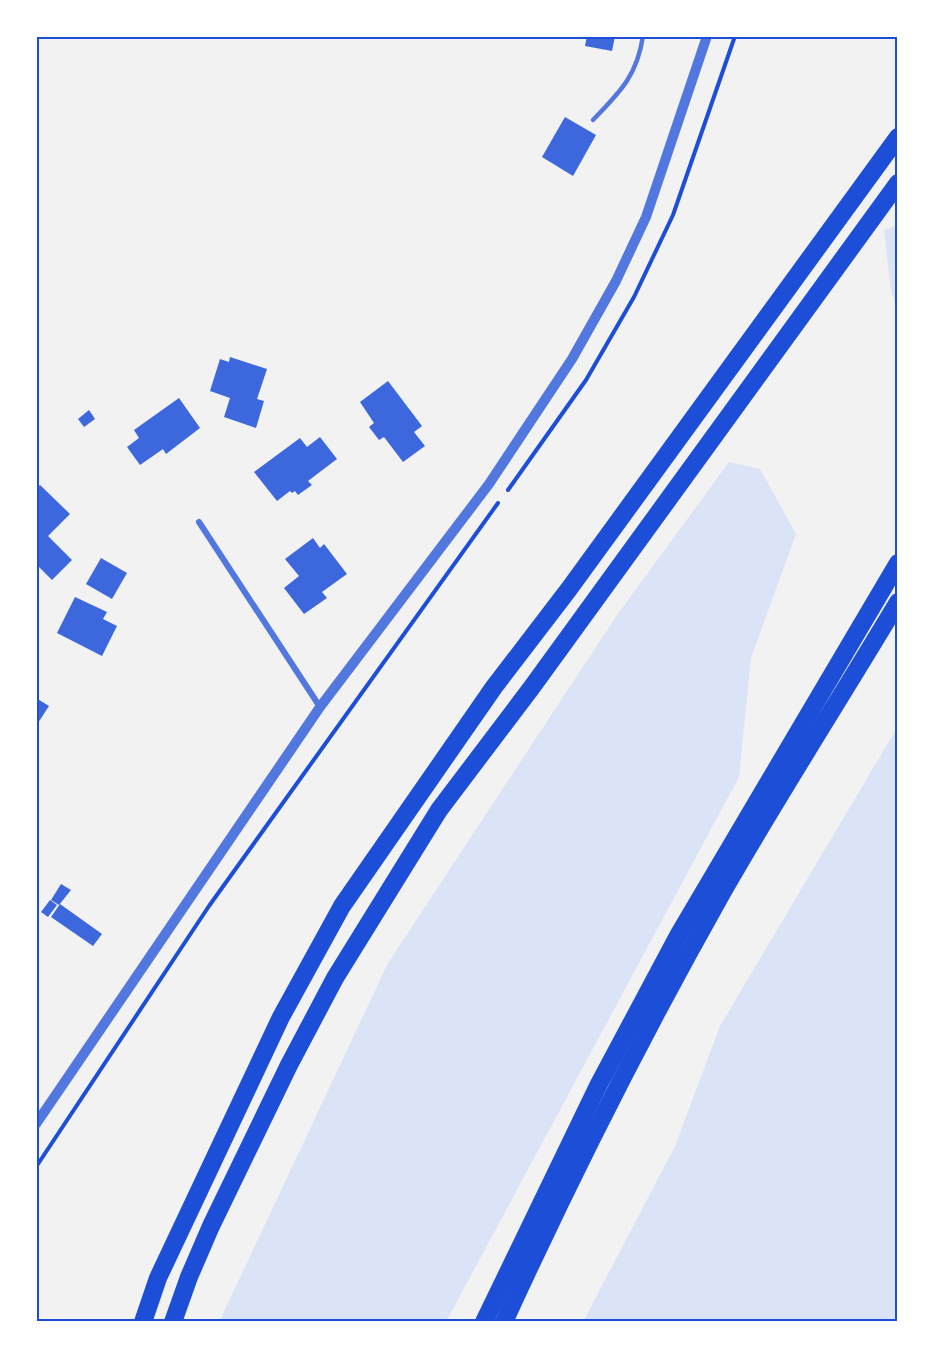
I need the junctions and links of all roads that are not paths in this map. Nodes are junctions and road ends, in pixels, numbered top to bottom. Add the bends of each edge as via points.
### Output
1 (644, 36) edge
2 (707, 36) edge
3 (593, 120) dead end
4 (898, 137) edge
5 (898, 183) edge
6 (199, 522) dead end
7 (898, 563) edge
8 (898, 602) edge
9 (494, 687) junction
10 (320, 707) junction
11 (497, 731) junction
12 (36, 1124) edge
13 (143, 1322) edge
14 (173, 1322) edge
15 (484, 1322) edge
16 (504, 1322) edge

1 - 3 lane via 636,68 624,88
2 - 10 street via 646,217 572,359 489,484
4 - 9 highway
5 - 11 highway
6 - 10 street
7 - 15 highway via 679,934 599,1084
8 - 16 highway via 694,943 618,1085
9 - 11 highway
9 - 13 highway via 342,906 281,1017 158,1278
10 - 12 street
11 - 14 highway via 439,810 335,978 211,1226

